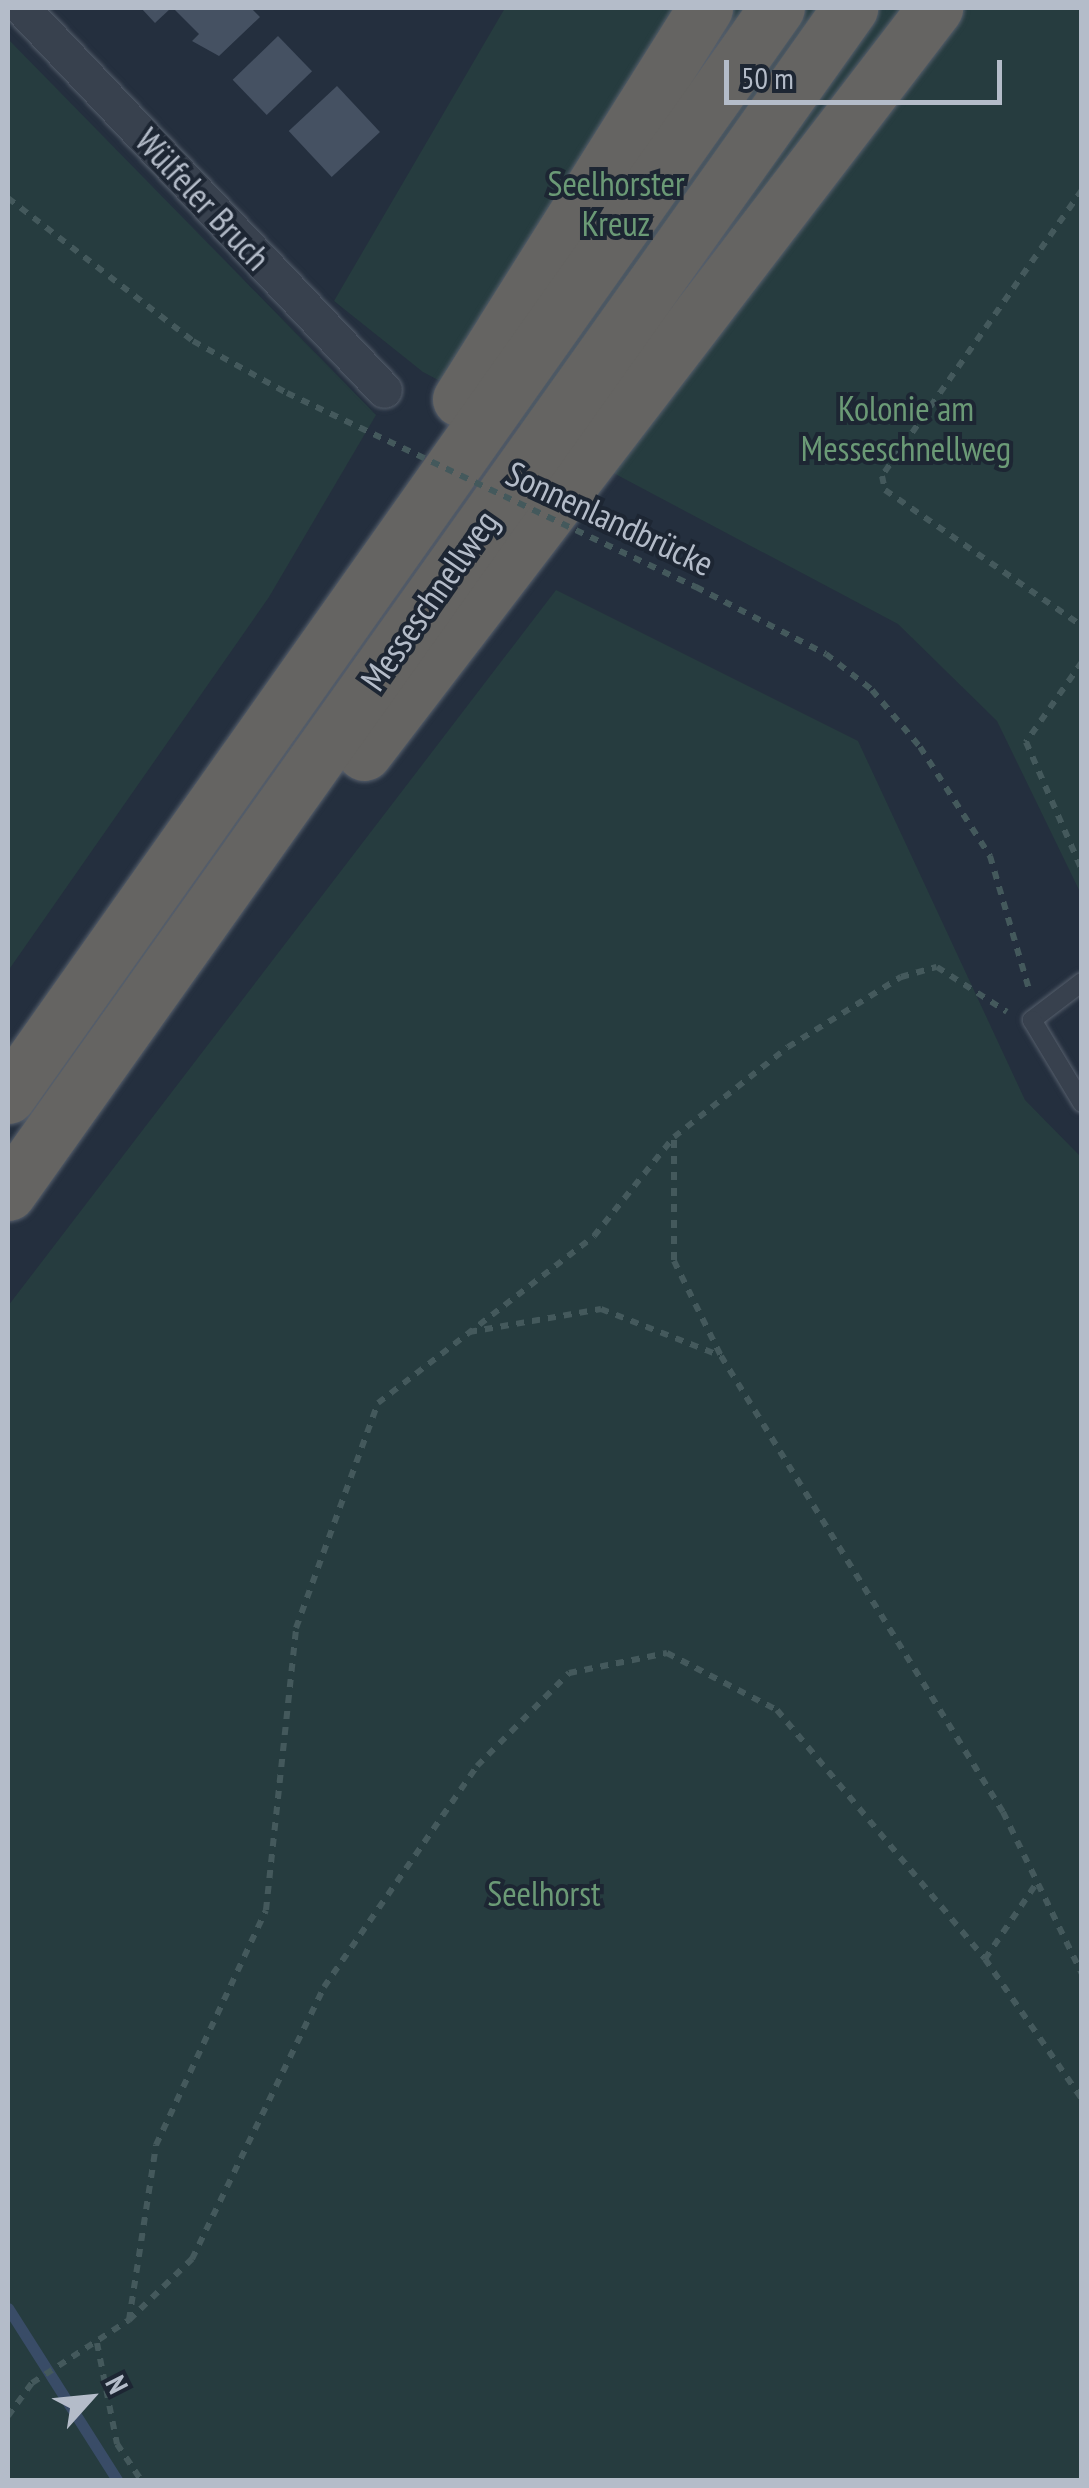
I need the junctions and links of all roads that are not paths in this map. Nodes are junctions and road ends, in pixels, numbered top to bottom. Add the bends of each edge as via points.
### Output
1 (22, 8) edge
2 (705, 8) edge
3 (777, 8) edge
4 (850, 8) edge
5 (934, 8) edge
6 (384, 390) dead end
7 (345, 619) junction
8 (190, 936) junction
9 (1082, 982) edge
10 (8, 1096) edge
11 (1082, 1103) edge
12 (8, 1193) edge

1 - 6 street, Wülfeler Bruch
2 - 7 highway via 428,453
3 - 7 highway, Messeschnellweg
4 - 8 highway, Messeschnellweg
5 - 8 highway via 356,763
7 - 10 highway, Messeschnellweg
8 - 12 highway, Messeschnellweg
9 - 11 lane via 1032,1020

